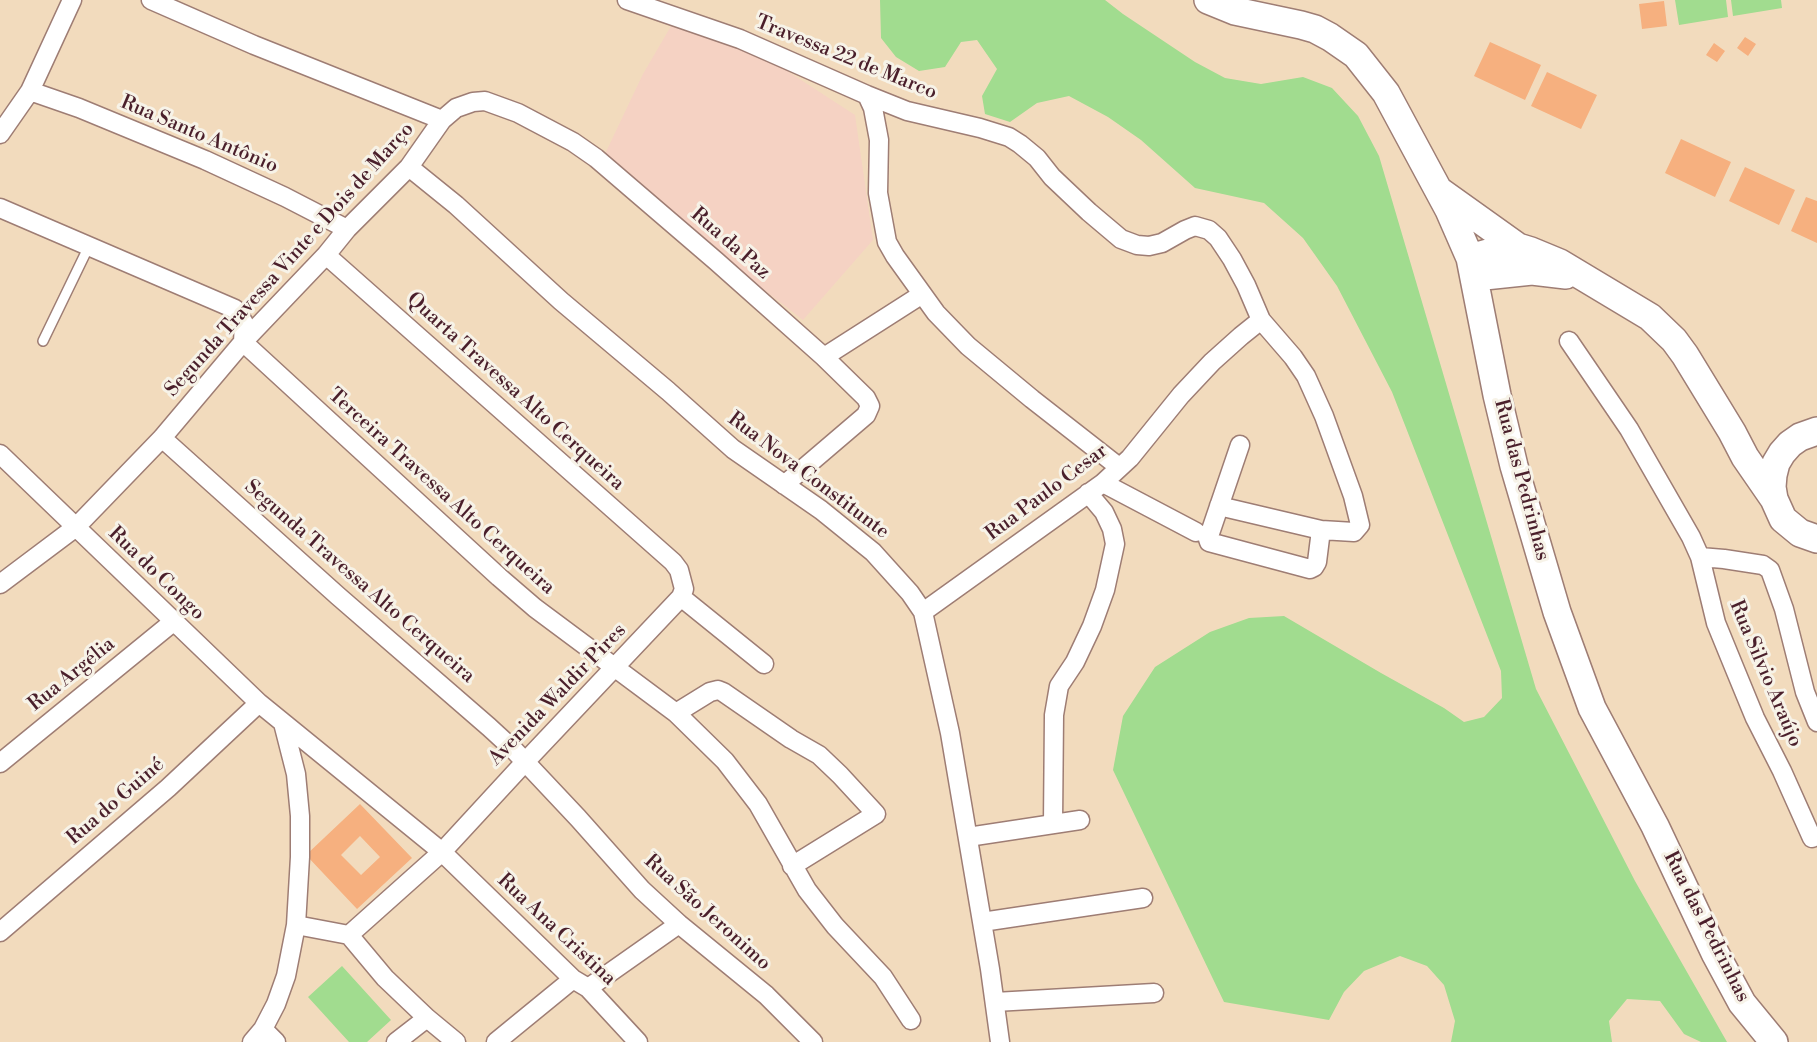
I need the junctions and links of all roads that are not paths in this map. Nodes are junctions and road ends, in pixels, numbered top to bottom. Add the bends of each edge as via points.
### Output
1 (72, 0) edge
2 (151, 0) edge
3 (627, 0) edge
4 (1208, 0) edge
5 (30, 91) junction
6 (867, 95) junction
7 (442, 120) junction
8 (0, 134) edge
9 (409, 167) junction
10 (1439, 190) junction
11 (0, 208) edge
12 (347, 229) junction
13 (89, 246) junction
14 (326, 255) junction
15 (1519, 260) junction
16 (1472, 267) junction
17 (921, 295) junction
18 (1482, 317) junction
19 (1262, 320) junction
20 (42, 341) dead end
21 (1569, 341) dead end
22 (243, 342) junction
23 (824, 357) junction
24 (1732, 432) junction
25 (1809, 433) edge
26 (162, 438) junction
27 (1240, 445) dead end
28 (0, 454) edge
29 (1119, 467) junction
30 (784, 485) junction
31 (1096, 488) junction
32 (1774, 499) junction
33 (1219, 506) junction
34 (76, 526) junction
35 (1321, 530) junction
36 (1202, 536) junction
37 (1817, 539) edge
38 (1700, 557) junction
39 (0, 584) edge
40 (681, 597) junction
41 (923, 612) junction
42 (173, 622) junction
43 (764, 664) dead end
44 (615, 669) junction
45 (259, 703) junction
46 (676, 713) junction
47 (1817, 722) edge
48 (283, 723) junction
49 (525, 762) junction
50 (0, 763) edge
51 (1080, 820) dead end
52 (1053, 823) junction
53 (968, 837) junction
54 (1812, 838) dead end
55 (442, 852) junction
56 (792, 866) junction
57 (1143, 898) dead end
58 (982, 922) junction
59 (679, 924) junction
60 (296, 925) junction
61 (0, 932) edge
62 (349, 935) junction
63 (581, 983) junction
64 (1154, 993) dead end
65 (995, 1002) junction
66 (427, 1018) junction
67 (911, 1020) dead end
68 (263, 1038) edge
69 (396, 1042) edge
70 (456, 1042) edge
71 (496, 1042) edge
72 (638, 1042) edge
73 (813, 1042) edge
74 (1000, 1042) edge
75 (1774, 1042) edge

1 - 5 street
2 - 7 street, Segunda Travessa Vinte e Dois de Março
3 - 6 street, Travessa 22 de Marco via 741,39
4 - 10 main road, Rua das Pedrinhas via 1235,11 1315,29 1356,55 1386,93
5 - 8 street
5 - 12 street, Rua Santo Antônio via 205,160
6 - 17 street via 879,140 878,192 887,242
6 - 19 street, Travessa 22 de Marco via 926,116 992,131 1020,144 1121,239 1149,246 1195,226 1209,230 1232,259
7 - 9 street, Segunda Travessa Vinte e Dois de Março
7 - 23 street, Rua da Paz via 456,108 485,101 503,106 573,142
9 - 12 street, Segunda Travessa Vinte e Dois de Março
9 - 30 street, Rua Nova Constitunte via 733,449
10 - 15 main road
10 - 16 main road, Rua das Pedrinhas
11 - 13 street
12 - 14 street, Segunda Travessa Vinte e Dois de Março
13 - 20 lane
13 - 22 street via 235,309 244,323
14 - 22 street, Segunda Travessa Vinte e Dois de Março
14 - 40 street, Quarta Travessa Alto Cerqueira via 673,562 684,584
15 - 16 main road via 1500,248
15 - 18 main road
15 - 24 main road via 1590,282 1650,317 1674,340
16 - 18 main road, Rua das Pedrinhas
17 - 23 street
17 - 29 street via 968,346
18 - 75 main road, Rua das Pedrinhas via 1514,466 1585,692 1715,953 1742,1003
19 - 29 street, Rua Paulo Cesar via 1212,362
19 - 35 street, Travessa 22 de Marco via 1306,376 1353,496 1360,525 1354,532
21 - 38 street, Rua Silvio Araújo via 1629,429
22 - 26 street, Segunda Travessa Vinte e Dois de Março
22 - 44 street, Terceira Travessa Alto Cerqueira via 499,577
23 - 30 street, Rua da Paz via 870,402 870,410
24 - 25 main road via 1757,447 1771,448
24 - 32 main road
25 - 32 main road via 1776,464
26 - 34 street, Segunda Travessa Vinte e Dois de Março
26 - 49 street, Segunda Travessa Alto Cerqueira
27 - 33 street
28 - 34 street, Rua do Congo
29 - 31 street, Rua Paulo Cesar
30 - 41 street, Rua Nova Constitunte via 873,552
31 - 36 street
31 - 41 street, Rua Paulo Cesar
31 - 52 street via 1114,544 1105,590 1092,627 1059,686 1054,715
32 - 37 main road via 1783,519 1800,533
33 - 35 street
33 - 36 street
34 - 39 street, Segunda Travessa Vinte e Dois de Março
34 - 42 street, Rua do Congo
35 - 36 street via 1317,562 1310,569 1213,544
38 - 47 street, Rua Silvio Araújo via 1763,565 1770,570
38 - 54 street, Rua Silvio Araújo via 1716,623 1755,718
40 - 43 street
40 - 44 street, Avenida Waldir Pires
41 - 53 street, Rua Nova Constitunte
42 - 45 street, Rua do Congo
42 - 50 street, Rua Argélia
44 - 46 street, Terceira Travessa Alto Cerqueira
44 - 49 street, Avenida Waldir Pires
45 - 48 street, Rua do Congo
45 - 61 street, Rua do Guiné via 168,788
46 - 56 street, Terceira Travessa Alto Cerqueira via 736,773
46 - 56 street via 710,692 723,692 819,755 876,814
48 - 55 street, Rua do Congo
48 - 60 street via 296,774 300,816
49 - 55 street, Avenida Waldir Pires
49 - 59 street, Rua São Jeronimo via 642,890
51 - 52 street
52 - 53 street
53 - 58 street, Rua Nova Constitunte
55 - 62 street, Avenida Waldir Pires
55 - 63 street, Rua Ana Cristina
56 - 67 street, Terceira Travessa Alto Cerqueira via 835,926 883,977
57 - 58 street
58 - 65 street, Rua Nova Constitunte
59 - 63 street
59 - 73 street, Rua São Jeronimo via 766,996
60 - 62 street
60 - 68 street via 286,976
62 - 66 street via 385,978
63 - 71 street
63 - 72 street, Rua Ana Cristina
64 - 65 street
65 - 74 street, Rua Nova Constitunte
66 - 69 street
66 - 70 street

